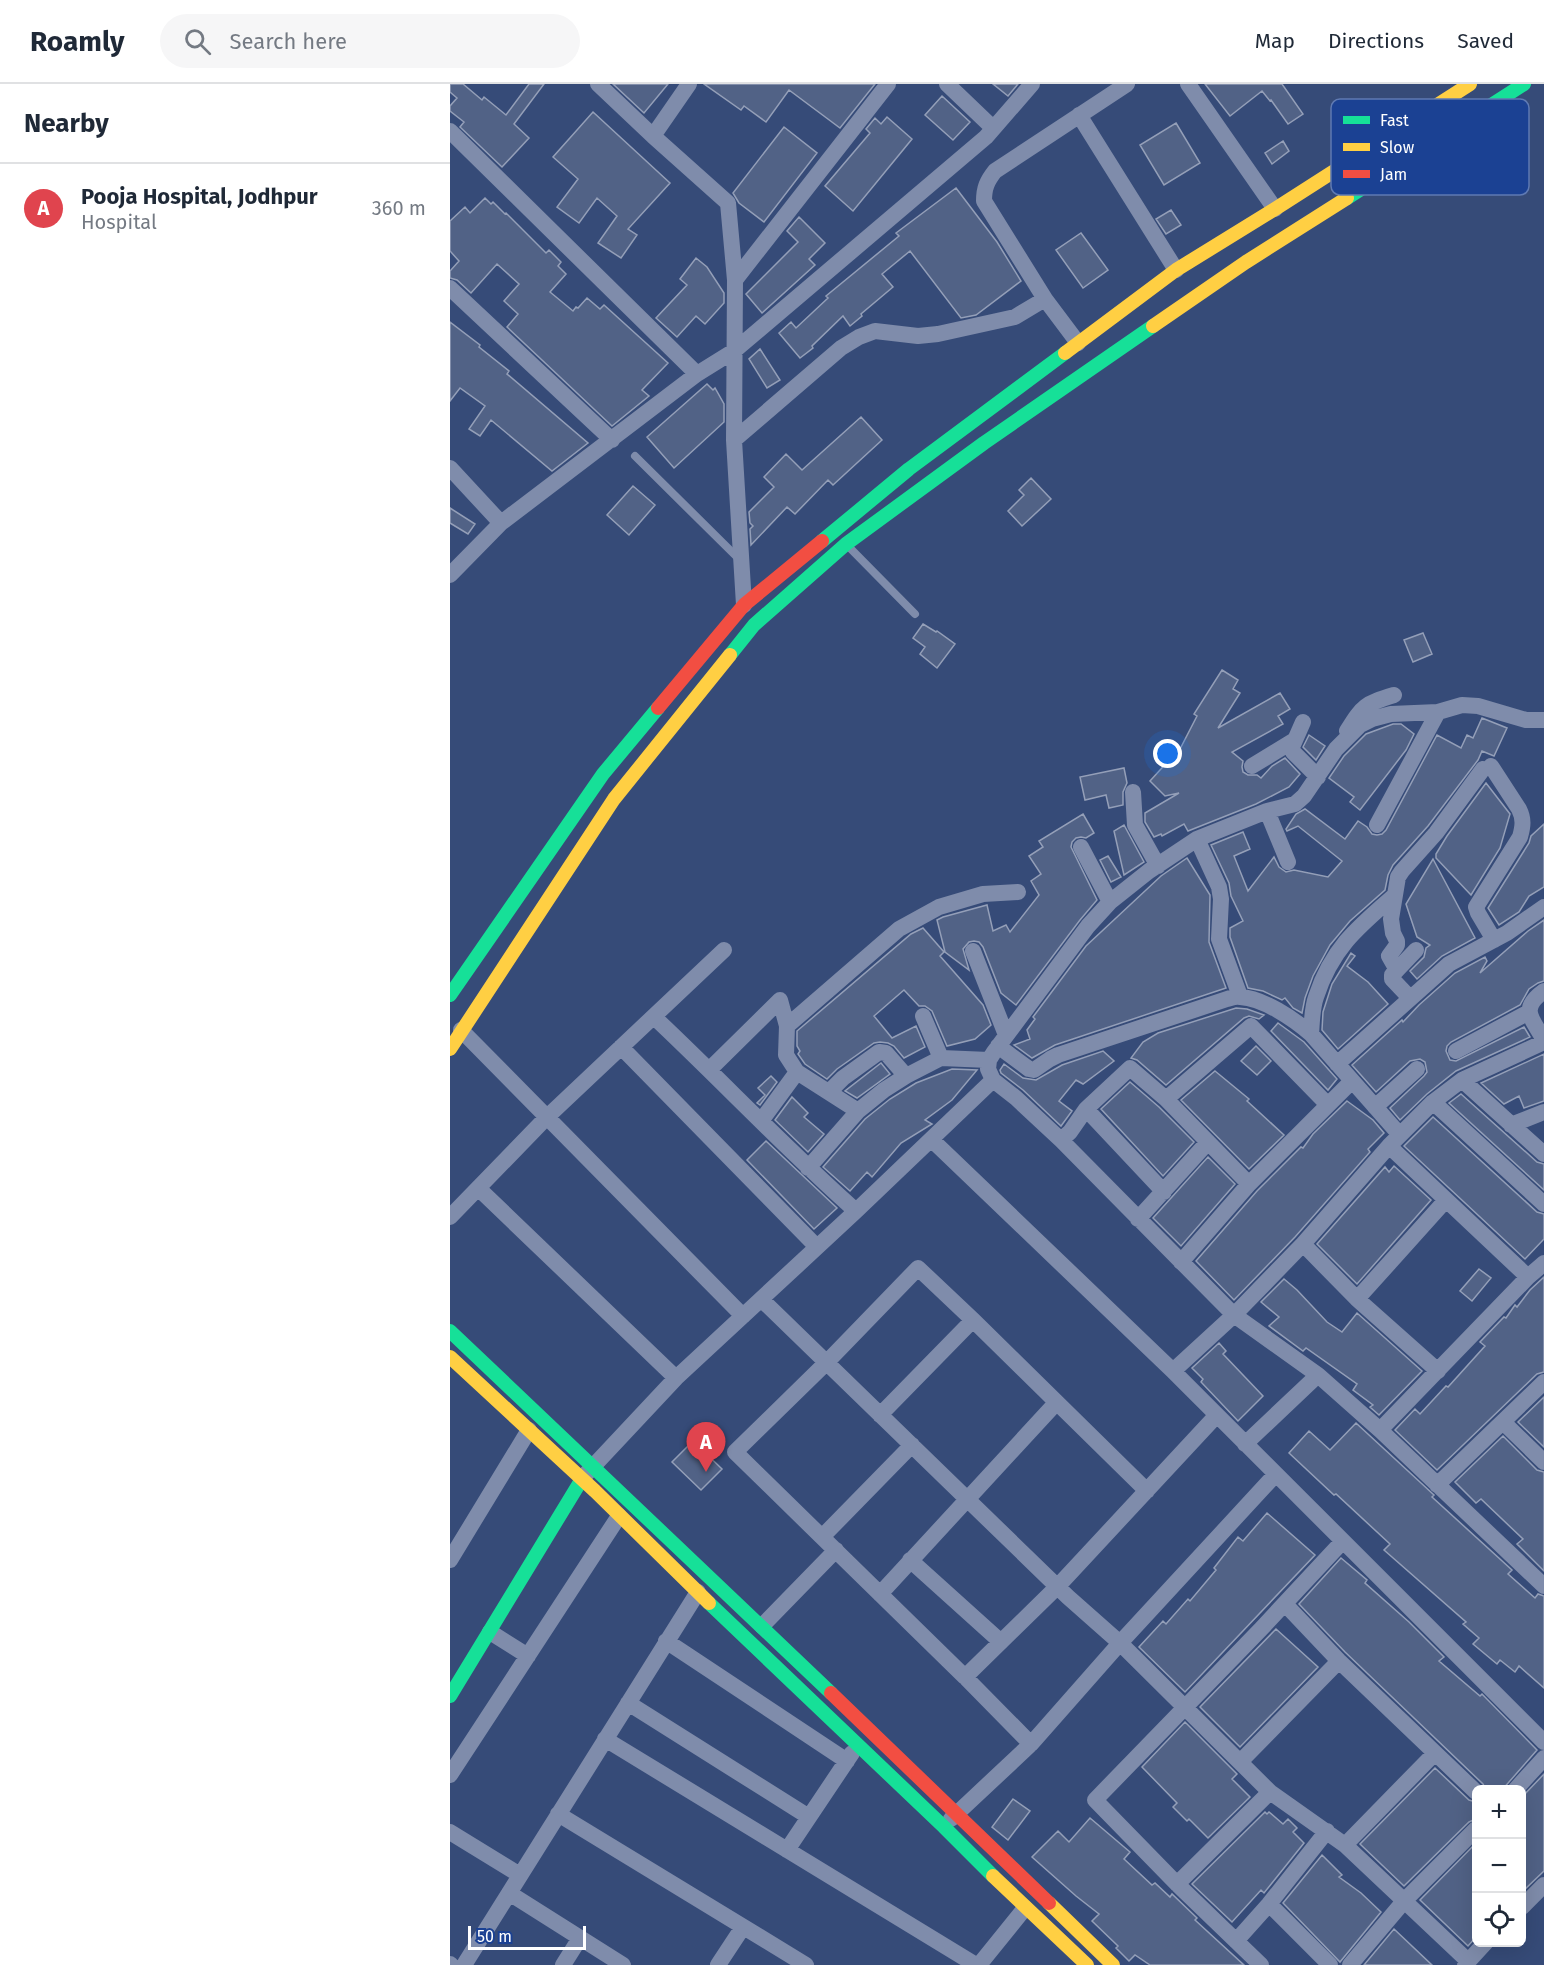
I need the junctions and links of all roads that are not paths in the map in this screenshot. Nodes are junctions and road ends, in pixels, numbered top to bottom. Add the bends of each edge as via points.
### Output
1 (598, 84) edge
2 (688, 84) edge
3 (888, 84) edge
4 (947, 84) edge
5 (1032, 84) edge
6 (1127, 84) edge
7 (1188, 84) edge
8 (1470, 84) edge
9 (1524, 84) edge
10 (1447, 99) edge
11 (1501, 99) edge
12 (1079, 115) junction
13 (993, 128) junction
14 (450, 131) edge
15 (653, 136) junction
16 (1331, 173) edge
17 (1351, 195) edge
18 (1275, 209) junction
19 (1176, 270) junction
20 (735, 280) junction
21 (450, 288) edge
22 (1045, 299) junction
23 (1078, 343) junction
24 (734, 351) junction
25 (697, 374) junction
26 (612, 440) junction
27 (734, 440) junction
28 (635, 456) dead end
29 (450, 468) edge
30 (501, 523) junction
31 (846, 544) junction
32 (741, 561) junction
33 (450, 575) edge
34 (744, 605) junction
35 (915, 614) dead end
36 (1394, 695) dead end
37 (1438, 712) junction
38 (1544, 720) edge
39 (1303, 722) dead end
40 (1293, 741) junction
41 (1336, 749) junction
42 (1252, 766) dead end
43 (1318, 777) junction
44 (1133, 792) dead end
45 (1267, 811) junction
46 (1377, 825) dead end
47 (1197, 839) junction
48 (1081, 847) dead end
49 (1288, 862) dead end
50 (1158, 866) junction
51 (1018, 892) dead end
52 (1395, 895) junction
53 (1110, 902) junction
54 (1544, 907) edge
55 (1494, 940) junction
56 (724, 950) dead end
57 (1416, 950) dead end
58 (973, 951) dead end
59 (1397, 970) junction
60 (1544, 991) edge
61 (450, 994) edge
62 (1240, 996) junction
63 (1410, 998) junction
64 (1529, 1012) junction
65 (923, 1016) dead end
66 (654, 1017) junction
67 (787, 1026) junction
68 (461, 1030) junction
69 (1311, 1034) junction
70 (1544, 1041) edge
71 (621, 1047) junction
72 (998, 1047) junction
73 (450, 1049) edge
74 (1456, 1051) dead end
75 (941, 1058) junction
76 (1337, 1064) junction
77 (1417, 1069) dead end
78 (709, 1070) junction
79 (797, 1072) junction
80 (906, 1076) junction
81 (993, 1080) junction
82 (1462, 1080) junction
83 (1352, 1082) junction
84 (829, 1092) junction
85 (1166, 1099) junction
86 (1433, 1102) junction
87 (1328, 1105) junction
88 (1375, 1107) junction
89 (1086, 1109) junction
90 (858, 1111) junction
91 (1544, 1112) edge
92 (546, 1118) junction
93 (761, 1121) junction
94 (1511, 1125) junction
95 (932, 1140) junction
96 (1061, 1140) junction
97 (1395, 1140) junction
98 (1208, 1142) junction
99 (1544, 1154) edge
100 (808, 1168) junction
101 (1249, 1184) junction
102 (478, 1188) junction
103 (1164, 1192) junction
104 (1446, 1200) junction
105 (1544, 1204) edge
106 (856, 1211) junction
107 (450, 1217) edge
108 (1138, 1219) junction
109 (1303, 1244) junction
110 (817, 1247) junction
111 (1181, 1262) junction
112 (1544, 1263) edge
113 (1528, 1276) junction
114 (761, 1299) junction
115 (1357, 1299) junction
116 (1234, 1315) junction
117 (743, 1316) junction
118 (973, 1320) junction
119 (450, 1330) edge
120 (450, 1357) edge
121 (826, 1363) junction
122 (1173, 1371) junction
123 (1438, 1371) junction
124 (1318, 1376) junction
125 (676, 1378) junction
126 (1544, 1382) edge
127 (1056, 1403) junction
128 (880, 1415) junction
129 (1216, 1416) junction
130 (1504, 1423) junction
131 (529, 1430) junction
132 (1380, 1430) junction
133 (1245, 1444) junction
134 (912, 1445) junction
135 (1544, 1461) edge
136 (592, 1465) junction
137 (1275, 1474) junction
138 (582, 1479) junction
139 (1437, 1485) junction
140 (1147, 1491) junction
141 (966, 1498) junction
142 (619, 1516) junction
143 (822, 1537) junction
144 (1343, 1541) junction
145 (836, 1550) junction
146 (450, 1560) edge
147 (910, 1560) junction
148 (1058, 1586) junction
149 (1544, 1586) edge
150 (698, 1592) junction
151 (880, 1594) junction
152 (1285, 1604) junction
153 (762, 1626) junction
154 (490, 1632) junction
155 (666, 1641) junction
156 (1001, 1642) junction
157 (1120, 1643) junction
158 (528, 1656) junction
159 (1339, 1661) junction
160 (965, 1677) junction
161 (451, 1693) edge
162 (628, 1703) junction
163 (1185, 1709) junction
164 (605, 1739) junction
165 (1544, 1743) edge
166 (857, 1744) junction
167 (1031, 1744) junction
168 (1435, 1753) junction
169 (1544, 1758) edge
170 (847, 1761) junction
171 (1240, 1762) junction
172 (450, 1775) edge
173 (1520, 1785) edge
174 (1472, 1788) edge
175 (1270, 1792) junction
176 (957, 1812) junction
177 (558, 1814) junction
178 (809, 1817) junction
179 (944, 1827) junction
180 (450, 1832) edge
181 (1328, 1832) junction
182 (1472, 1833) edge
183 (1345, 1845) junction
184 (787, 1850) junction
185 (520, 1875) junction
186 (1177, 1884) junction
187 (1544, 1885) edge
188 (509, 1893) junction
189 (1405, 1900) junction
190 (1526, 1902) edge
191 (1269, 1904) junction
192 (1025, 1908) junction
193 (743, 1926) junction
194 (580, 1938) junction
195 (1236, 1941) junction
196 (1481, 1947) edge
197 (1102, 1961) edge
198 (1467, 1963) edge
199 (464, 1965) edge
200 (563, 1965) edge
201 (623, 1965) edge
202 (718, 1965) edge
203 (806, 1965) edge
204 (977, 1965) edge
205 (1087, 1965) edge
206 (1261, 1965) edge
207 (1330, 1965) edge
208 (1350, 1965) edge

1 - 15 street
2 - 15 street
3 - 20 street
4 - 13 street
5 - 13 street
6 - 12 street
7 - 18 street
8 - 10 main road
9 - 11 main road
12 - 19 street
12 - 22 street via 996,171 984,188 984,201
13 - 24 street
14 - 25 street
15 - 20 street via 729,203
16 - 18 main road
17 - 31 main road via 1246,262 984,443
18 - 19 main road
19 - 23 main road
20 - 24 street
21 - 26 street
22 - 23 street
22 - 27 street via 1015,317 938,334 875,331 859,337
23 - 34 main road via 909,469
24 - 25 street
24 - 27 street
25 - 26 street
26 - 30 street
27 - 32 street
28 - 32 lane
29 - 30 street
30 - 33 street
31 - 35 lane
31 - 68 main road via 754,625 614,799
32 - 34 street
34 - 61 main road via 603,774
36 - 41 street via 1363,708
37 - 38 street via 1462,705 1478,706 1526,720
37 - 41 street via 1372,719 1360,725
37 - 46 street
39 - 40 street
40 - 42 street
40 - 43 street via 1293,752
41 - 43 street
43 - 45 street via 1295,804
44 - 50 street via 1135,825
45 - 47 street
45 - 49 street
47 - 50 street
47 - 62 street via 1219,887 1220,939
48 - 53 street
50 - 53 street
51 - 67 street via 983,894 939,907 899,929
52 - 55 street via 1401,871 1487,767 1519,809 1524,826 1476,907
52 - 59 street via 1391,926 1397,945 1389,956
52 - 69 street via 1340,948 1315,998
53 - 72 street
54 - 55 street
55 - 63 street via 1449,964
56 - 66 street
57 - 59 street
58 - 72 street
59 - 63 street via 1392,979
60 - 64 street via 1533,999
62 - 69 street via 1260,1001
62 - 72 street via 1058,1055 1034,1070
63 - 76 street
64 - 70 street
64 - 74 street
65 - 75 street
66 - 71 street
66 - 78 street
67 - 78 street via 780,1000
67 - 79 street via 786,1055
68 - 73 main road
68 - 92 street
69 - 76 street
70 - 82 street
71 - 92 street
71 - 110 street
72 - 75 street
72 - 81 street via 988,1069
75 - 80 street
76 - 83 street
77 - 88 street
78 - 93 street
79 - 84 street
79 - 93 street
80 - 84 street via 886,1053 879,1052
80 - 90 street
81 - 95 street
81 - 96 street
82 - 86 street
82 - 94 street
83 - 87 street
83 - 88 street
84 - 90 street
85 - 87 street via 1251,1026
85 - 89 street via 1130,1068
85 - 98 street
86 - 97 street
86 - 105 street
87 - 101 street
88 - 97 street
89 - 96 street
89 - 103 street
90 - 100 street
91 - 94 street
92 - 102 street
92 - 117 street
93 - 100 street
94 - 99 street
95 - 106 street
95 - 122 street
96 - 108 street
97 - 104 street
97 - 109 street
98 - 101 street
98 - 103 street
100 - 106 street
101 - 111 street
102 - 107 street
102 - 125 street
103 - 108 street
104 - 113 street
104 - 115 street
106 - 110 street
108 - 111 street
109 - 115 street
109 - 116 street
110 - 114 street
111 - 116 street
112 - 113 street
113 - 123 street
114 - 117 street
114 - 121 street
115 - 123 street
116 - 122 street
116 - 124 street
117 - 125 street
118 - 121 street via 918,1268
118 - 127 street
118 - 128 street
119 - 136 main road
120 - 131 main road
121 - 128 street
121 - 143 street via 735,1452
122 - 129 street
123 - 132 street
124 - 132 street
124 - 133 street
125 - 136 street
126 - 130 street
127 - 140 street
127 - 141 street
128 - 134 street
129 - 133 street
129 - 140 street
130 - 135 street
130 - 139 street
131 - 138 main road
131 - 146 street
132 - 139 street
133 - 137 street
134 - 141 street
134 - 143 street
136 - 138 street
136 - 153 main road
137 - 144 street
137 - 157 street
138 - 142 main road
138 - 154 main road
139 - 149 street
140 - 148 street
141 - 147 street
141 - 148 street
142 - 150 main road
142 - 158 street
143 - 145 street
144 - 152 street
144 - 165 street
145 - 151 street
145 - 153 street
147 - 151 street
147 - 156 street
148 - 156 street
148 - 157 street
150 - 155 street
150 - 166 main road
151 - 160 street
152 - 159 street
152 - 163 street
153 - 176 main road
154 - 158 street
154 - 161 main road
155 - 162 street
155 - 170 street
156 - 160 street
157 - 163 street
157 - 167 street
158 - 172 street
159 - 168 street
159 - 171 street
160 - 167 street
162 - 164 street
162 - 178 street
163 - 171 street
163 - 186 street via 1095,1800
164 - 177 street
164 - 184 street
166 - 170 street
166 - 179 main road
167 - 176 street
168 - 174 street
168 - 183 street
169 - 173 street
170 - 178 street
171 - 175 street
175 - 181 street
175 - 186 street
176 - 179 street
176 - 197 main road
177 - 185 street
177 - 193 street
178 - 184 street
179 - 192 main road
180 - 185 street
181 - 183 street
181 - 191 street
182 - 189 street
183 - 189 street
184 - 204 street
185 - 188 street
186 - 195 street
187 - 190 street
188 - 194 street
188 - 199 street
189 - 198 street
189 - 208 street
191 - 195 street
191 - 207 street
192 - 204 street
192 - 205 main road
193 - 202 street
193 - 203 street
194 - 200 street
194 - 201 street
195 - 206 street
196 - 198 street

